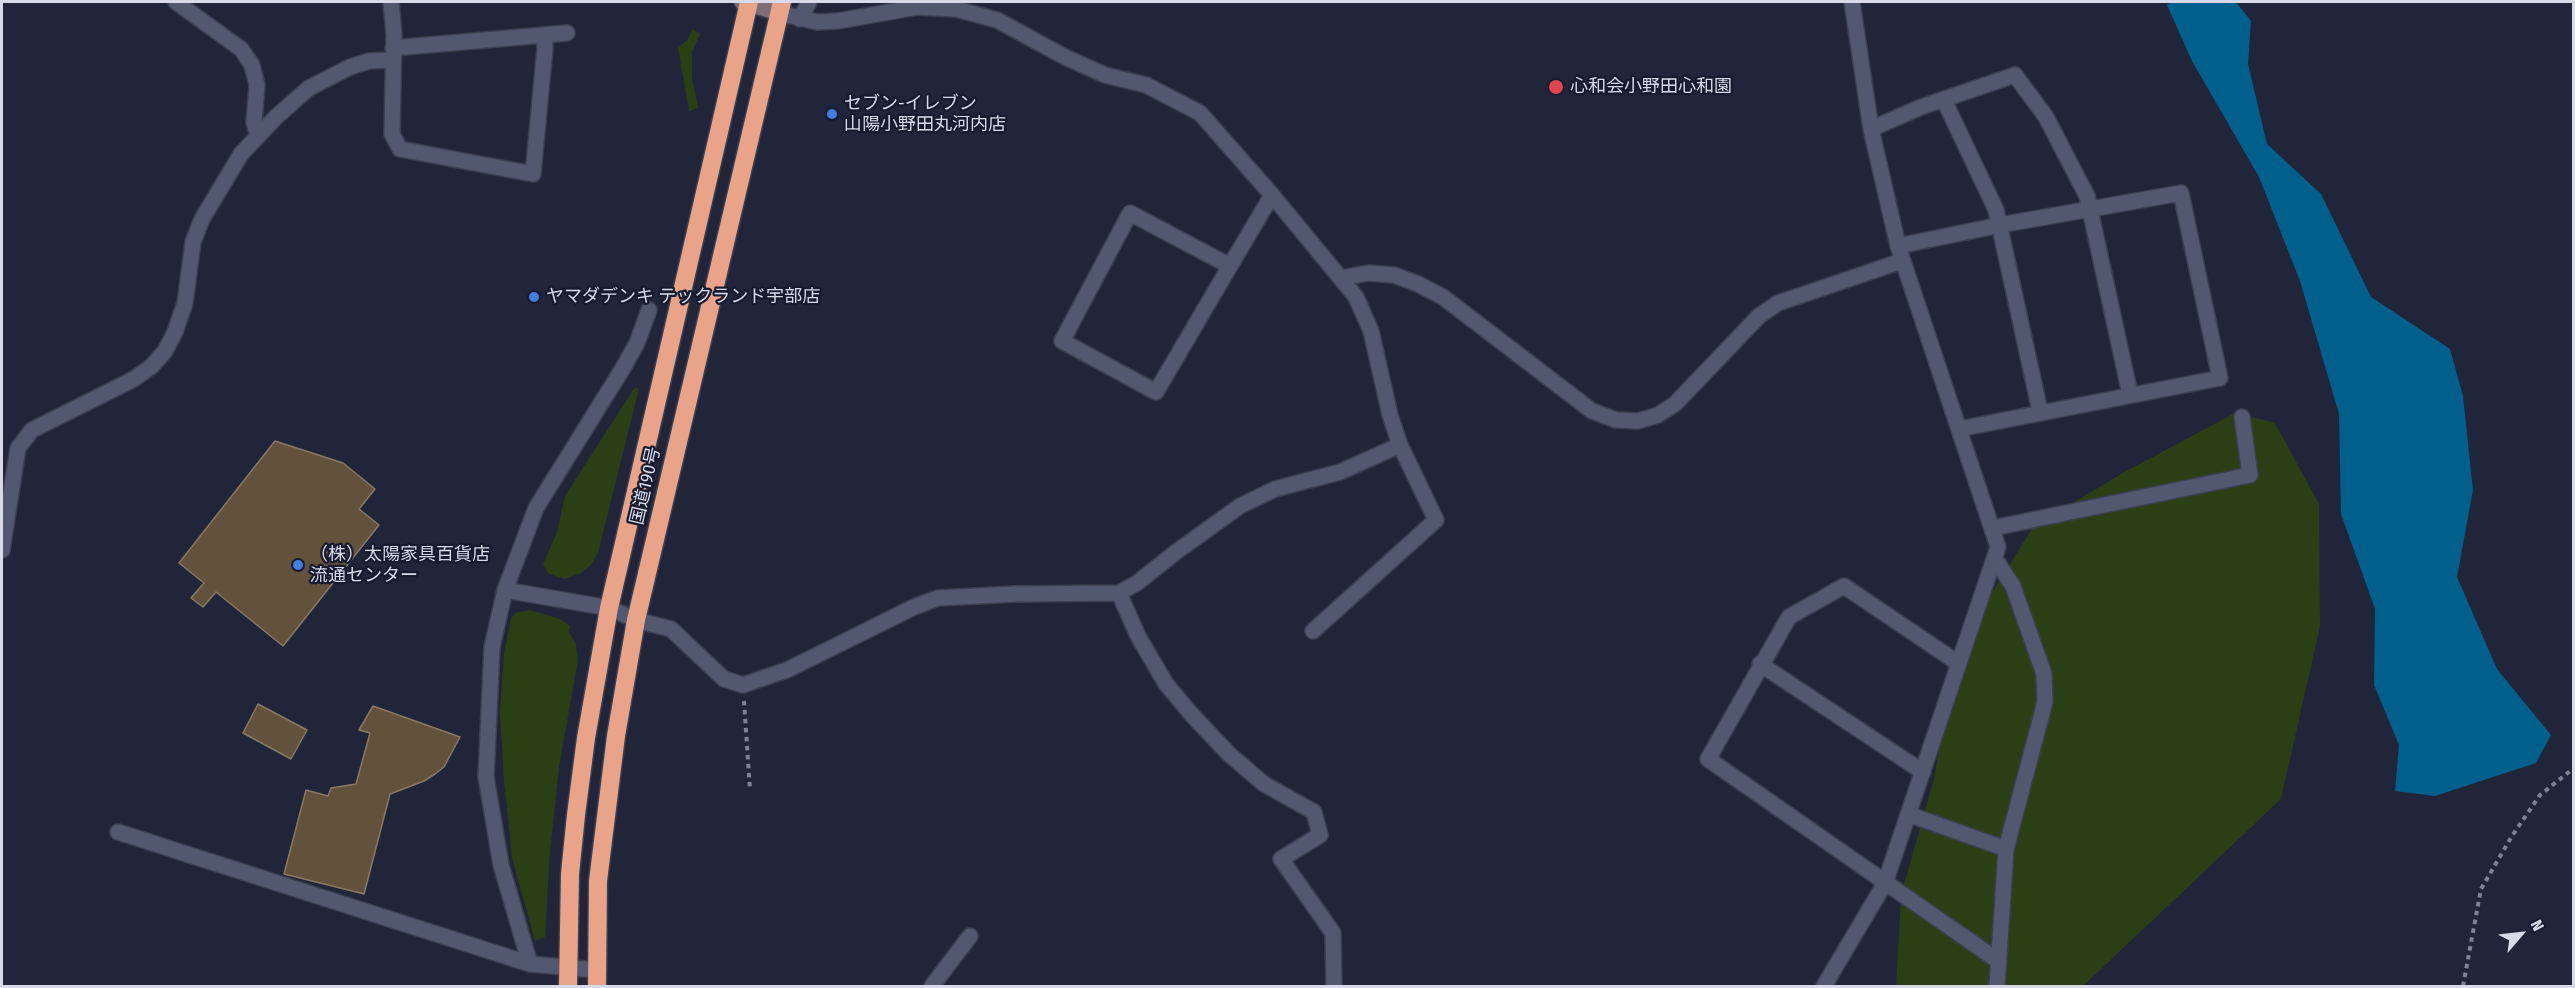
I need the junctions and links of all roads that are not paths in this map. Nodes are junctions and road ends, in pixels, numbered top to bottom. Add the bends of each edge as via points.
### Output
1 (176, 2) edge
2 (391, 2) edge
3 (747, 2) edge
4 (809, 2) edge
5 (1852, 2) edge
6 (888, 7) edge
7 (781, 8) edge
8 (800, 19) junction
9 (567, 33) dead end
10 (544, 35) junction
11 (393, 54) junction
12 (1944, 100) junction
13 (1871, 129) junction
14 (258, 136) junction
15 (1272, 195) junction
16 (2091, 209) junction
17 (2000, 225) junction
18 (1900, 254) junction
19 (1230, 266) junction
20 (1341, 278) junction
21 (649, 310) dead end
22 (2130, 394) junction
23 (2040, 411) junction
24 (2241, 417) dead end
25 (1959, 429) junction
26 (1400, 445) junction
27 (1993, 528) junction
28 (2, 550) edge
29 (1995, 559) junction
30 (505, 590) junction
31 (1119, 593) junction
32 (609, 608) junction
33 (636, 620) junction
34 (1313, 631) dead end
35 (1959, 663) junction
36 (1760, 664) junction
37 (1923, 772) junction
38 (1908, 814) junction
39 (118, 832) dead end
40 (2006, 849) junction
41 (1885, 883) junction
42 (970, 936) dead end
43 (1997, 960) junction
44 (530, 964) junction
45 (567, 967) junction
46 (596, 978) edge
47 (568, 987) edge
48 (932, 987) edge
49 (1335, 987) edge
50 (1824, 987) edge
51 (1997, 987) edge

1 - 14 street via 241,49 252,65 257,84 254,122
2 - 11 street
3 - 7 street
3 - 32 highway, 国道190号
4 - 8 street
5 - 13 street
6 - 8 street via 838,21
6 - 15 street via 956,9 998,20 1105,75 1146,85 1200,113
7 - 8 street
7 - 33 highway, 国道190号
9 - 10 street
10 - 11 street
10 - 11 street via 533,174 400,148 392,134
11 - 14 street via 350,67 309,88
12 - 13 street
12 - 16 street via 2015,75 2046,117
12 - 17 street
13 - 18 street
14 - 28 street via 241,154 202,219 193,242 185,303 165,351 134,379 32,430 18,448
15 - 19 street
15 - 20 street
16 - 17 street
16 - 22 street
16 - 22 street via 2181,193 2220,378
17 - 18 street
17 - 23 street
18 - 20 street via 1778,303 1759,316 1675,404 1638,421 1616,420 1592,411 1443,297 1418,284 1394,275 1368,273
18 - 25 street
19 - 19 street via 1130,213 1062,341 1156,392
20 - 26 street via 1356,297 1371,331
21 - 30 street via 627,360 536,508
22 - 23 street
23 - 25 street
24 - 27 street via 2250,475
25 - 27 street
26 - 31 street via 1340,472 1275,489 1240,506
26 - 34 street via 1436,520
27 - 29 street via 1998,547
29 - 35 street
29 - 40 street via 2013,586 2044,674 2045,702
30 - 32 street
30 - 44 street via 492,647 486,777 501,865
31 - 33 street via 938,598 787,670 743,685 724,679 672,629
31 - 49 street via 1166,684 1193,716 1264,784 1314,812 1320,835 1281,860 1333,933
32 - 33 street
32 - 45 highway, 国道190号 via 585,738 570,874
33 - 46 highway, 国道190号 via 598,881
35 - 36 street via 1844,586 1789,617
35 - 37 street
36 - 37 street
36 - 41 street via 1708,759
37 - 38 street
38 - 40 street
38 - 41 street
39 - 44 street
40 - 43 street
41 - 43 street
41 - 50 street
42 - 48 street
43 - 51 street
44 - 45 street
45 - 46 street
45 - 47 highway, 国道190号

